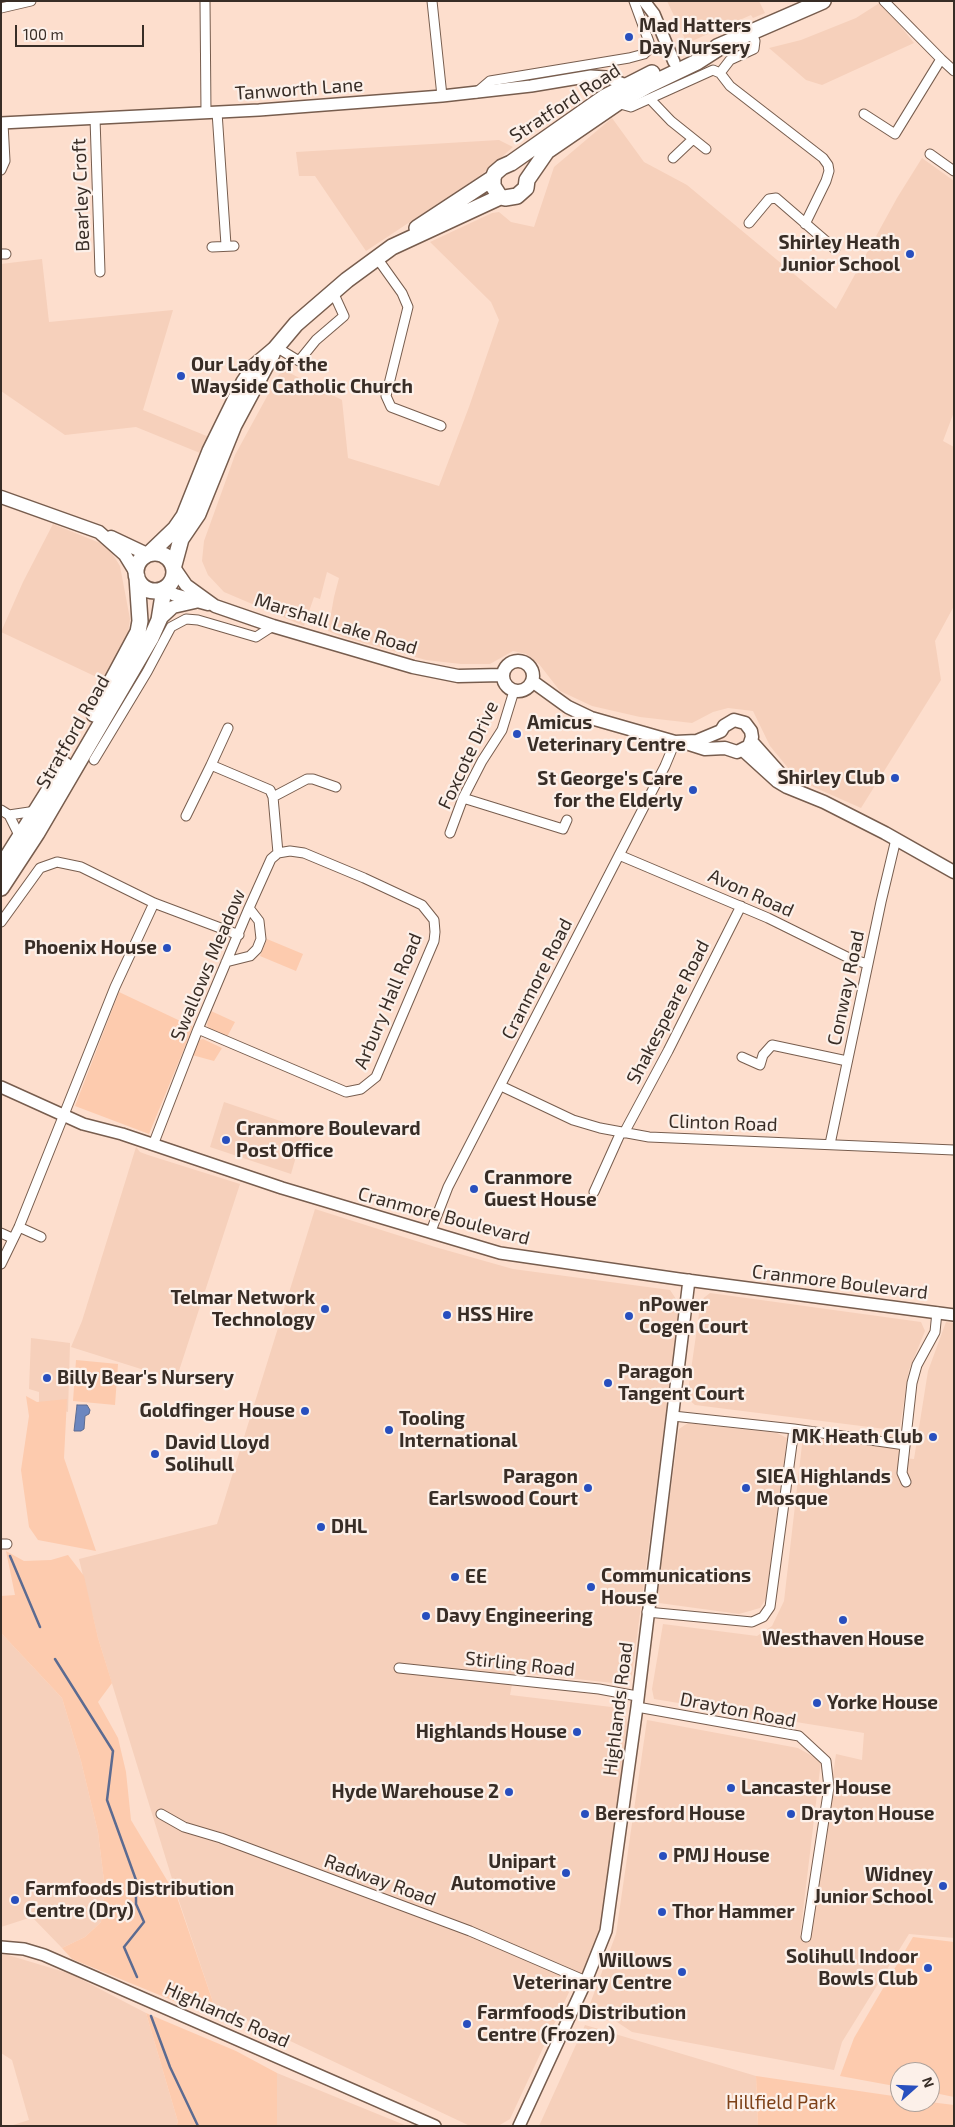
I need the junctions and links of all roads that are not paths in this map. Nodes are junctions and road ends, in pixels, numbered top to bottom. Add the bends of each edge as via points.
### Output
1 (31, 1) edge
2 (205, 1) edge
3 (432, 1) edge
4 (634, 1) edge
5 (644, 1) edge
6 (823, 1) edge
7 (884, 1) edge
8 (1, 8) edge
9 (752, 33) junction
10 (941, 59) junction
11 (676, 67) junction
12 (954, 71) edge
13 (720, 73) junction
14 (597, 76) junction
15 (626, 85) junction
16 (476, 93) junction
17 (442, 96) junction
18 (650, 99) junction
19 (611, 100) junction
20 (211, 112) junction
21 (864, 114) dead end
22 (95, 118) junction
23 (2, 123) edge
24 (692, 140) junction
25 (706, 149) dead end
26 (930, 154) dead end
27 (673, 158) dead end
28 (511, 163) junction
29 (1, 170) edge
30 (954, 171) edge
31 (493, 178) junction
32 (527, 180) junction
33 (500, 197) junction
34 (749, 223) dead end
35 (806, 224) junction
36 (212, 247) dead end
37 (392, 247) junction
38 (834, 249) dead end
39 (377, 258) junction
40 (100, 272) dead end
41 (333, 292) junction
42 (275, 348) junction
43 (441, 426) dead end
44 (1, 498) edge
45 (100, 532) junction
46 (148, 553) junction
47 (174, 567) junction
48 (136, 575) junction
49 (164, 589) junction
50 (198, 601) junction
51 (215, 606) junction
52 (158, 620) junction
53 (273, 626) junction
54 (502, 675) junction
55 (532, 681) junction
56 (514, 691) junction
57 (228, 728) dead end
58 (721, 731) junction
59 (679, 742) junction
60 (748, 746) junction
61 (725, 748) junction
62 (94, 760) dead end
63 (211, 765) junction
64 (336, 787) dead end
65 (273, 797) junction
66 (463, 798) junction
67 (36, 811) junction
68 (5, 812) edge
69 (186, 816) dead end
70 (567, 820) dead end
71 (450, 833) dead end
72 (20, 837) junction
73 (896, 840) junction
74 (278, 853) junction
75 (619, 855) junction
76 (1, 867) edge
77 (954, 872) edge
78 (1, 888) edge
79 (154, 902) junction
80 (740, 906) junction
81 (5, 907) edge
82 (249, 908) junction
83 (1, 922) edge
84 (239, 936) junction
85 (226, 962) junction
86 (868, 964) junction
87 (198, 1029) junction
88 (742, 1057) dead end
89 (846, 1061) junction
90 (501, 1086) junction
91 (1, 1087) edge
92 (63, 1116) junction
93 (623, 1132) junction
94 (830, 1144) junction
95 (153, 1145) junction
96 (954, 1150) edge
97 (594, 1192) dead end
98 (19, 1227) junction
99 (431, 1231) junction
100 (1, 1233) edge
101 (41, 1237) dead end
102 (12, 1238) junction
103 (1, 1264) edge
104 (689, 1280) junction
105 (937, 1312) junction
106 (954, 1314) edge
107 (674, 1416) junction
108 (794, 1429) junction
109 (905, 1445) junction
110 (906, 1482) dead end
111 (647, 1612) junction
112 (399, 1668) dead end
113 (637, 1702) junction
114 (161, 1814) dead end
115 (806, 1937) dead end
116 (1, 1947) edge
117 (586, 1980) junction
118 (435, 2126) edge
119 (519, 2126) edge

1 - 8 street
2 - 20 street
3 - 17 street
4 - 16 street via 649,42 644,54 490,81
5 - 11 street via 654,14
6 - 9 highway, Stratford Road
7 - 10 street
9 - 11 highway, Stratford Road
9 - 13 street via 754,49 730,60
10 - 12 street
10 - 21 street via 895,134
11 - 15 highway, Stratford Road
11 - 19 highway, Stratford Road via 647,86
13 - 18 street via 713,70
13 - 35 street via 730,86 828,164 826,181
14 - 15 street, Tanworth Lane
14 - 16 street, Tanworth Lane
14 - 19 street via 608,89
15 - 19 highway, Stratford Road
16 - 17 street, Tanworth Lane
17 - 20 street, Tanworth Lane
18 - 19 street via 631,108
18 - 24 street
19 - 28 highway, Stratford Road
19 - 32 highway, Stratford Road via 548,151
20 - 22 street, Tanworth Lane
20 - 36 street via 230,245
22 - 23 street, Tanworth Lane
22 - 40 street, Bearley Croft
23 - 29 street via 4,161
24 - 25 street
24 - 27 street
26 - 30 street
28 - 31 highway, Stratford Road via 502,167
28 - 32 highway, Stratford Road via 520,168
31 - 33 highway
31 - 37 highway, Stratford Road
32 - 33 highway, Stratford Road via 526,188 517,196
33 - 37 highway, Stratford Road
34 - 35 street via 769,199 776,198
35 - 38 street
37 - 39 highway, Stratford Road
39 - 41 highway, Stratford Road
39 - 43 street via 408,307 386,396 391,407
41 - 42 highway, Stratford Road via 296,324
41 - 42 street via 344,316 316,340 299,361
42 - 46 highway, Stratford Road via 255,366 233,402 184,516 175,529
42 - 47 highway, Stratford Road via 234,424 198,514 181,539
44 - 45 main road
45 - 46 main road
45 - 48 main road via 125,555
46 - 47 highway via 167,556
46 - 48 highway, Stratford Road via 138,562
47 - 49 highway, Stratford Road via 173,581
47 - 51 main road, Marshall Lake Road via 186,584
48 - 49 highway via 140,584 151,591
48 - 67 highway, Stratford Road via 138,632 78,745
49 - 50 main road
49 - 52 highway, Stratford Road
50 - 51 main road
50 - 52 main road via 174,607
51 - 53 main road, Marshall Lake Road
52 - 78 highway, Stratford Road via 151,638 37,833
53 - 54 main road, Marshall Lake Road via 414,667 458,676
53 - 62 street via 256,637 198,620 186,619 171,627
54 - 55 main road via 507,665 520,661 528,665
54 - 56 main road via 507,687
55 - 56 main road via 525,690
55 - 59 main road via 568,707 591,718
56 - 66 street, Foxcote Drive via 502,730
57 - 63 street
58 - 59 main road via 697,741
58 - 60 main road via 728,722 745,723 751,731
58 - 61 main road via 720,740
59 - 61 main road via 704,749
59 - 75 street, Cranmore Road
60 - 61 main road via 737,752
60 - 73 main road via 797,791
63 - 65 street via 263,786
63 - 69 street
64 - 65 street via 307,779
65 - 74 street
66 - 70 street via 563,829
66 - 71 street, Foxcote Drive
67 - 68 street
67 - 72 highway, Stratford Road
68 - 72 street
72 - 76 highway, Stratford Road
73 - 77 main road
73 - 86 street, Conway Road
74 - 82 street, Swallows Meadow via 271,860
74 - 87 street, Arbury Hall Road via 304,853 364,878 422,905 434,920 434,940 376,1077 361,1089 346,1092
75 - 80 street, Avon Road
75 - 90 street, Cranmore Road
79 - 81 street via 81,867 58,862 40,868
79 - 84 street
79 - 92 street via 115,987
80 - 86 street, Avon Road
80 - 93 street, Shakespeare Road
81 - 83 street
82 - 84 street, Swallows Meadow
82 - 85 street via 258,921 261,939 257,949 250,956
84 - 85 street, Swallows Meadow
85 - 87 street, Swallows Meadow
86 - 89 street, Conway Road
87 - 95 street, Swallows Meadow
88 - 89 street via 760,1065 763,1055 772,1045
89 - 94 street, Conway Road
90 - 93 street, Clinton Road via 573,1120
90 - 99 street, Cranmore Road via 448,1187
91 - 92 street, Cranmore Boulevard
92 - 95 street, Cranmore Boulevard
92 - 98 street
93 - 94 street, Clinton Road via 677,1139
93 - 97 street, Shakespeare Road
94 - 96 street, Clinton Road
95 - 99 street, Cranmore Boulevard via 282,1188
98 - 101 street
98 - 102 street
99 - 104 street, Cranmore Boulevard via 477,1247 524,1258
100 - 102 street
102 - 103 street
104 - 105 street, Cranmore Boulevard
104 - 107 street, Highlands Road
105 - 106 street, Cranmore Boulevard
105 - 109 street via 934,1332 917,1365
107 - 108 street
107 - 111 street, Highlands Road
108 - 109 street
108 - 111 street via 770,1607 763,1617 752,1622
109 - 110 street via 902,1473
111 - 113 street, Highlands Road
112 - 113 street, Stirling Road via 598,1689
113 - 115 street, Drayton Road via 800,1736 826,1761 829,1787
113 - 117 street, Highlands Road via 606,1932
114 - 117 street, Radway Road via 184,1827 222,1838 462,1928
116 - 118 street, Highlands Road via 24,1949 67,1964
117 - 119 street, Highlands Road

